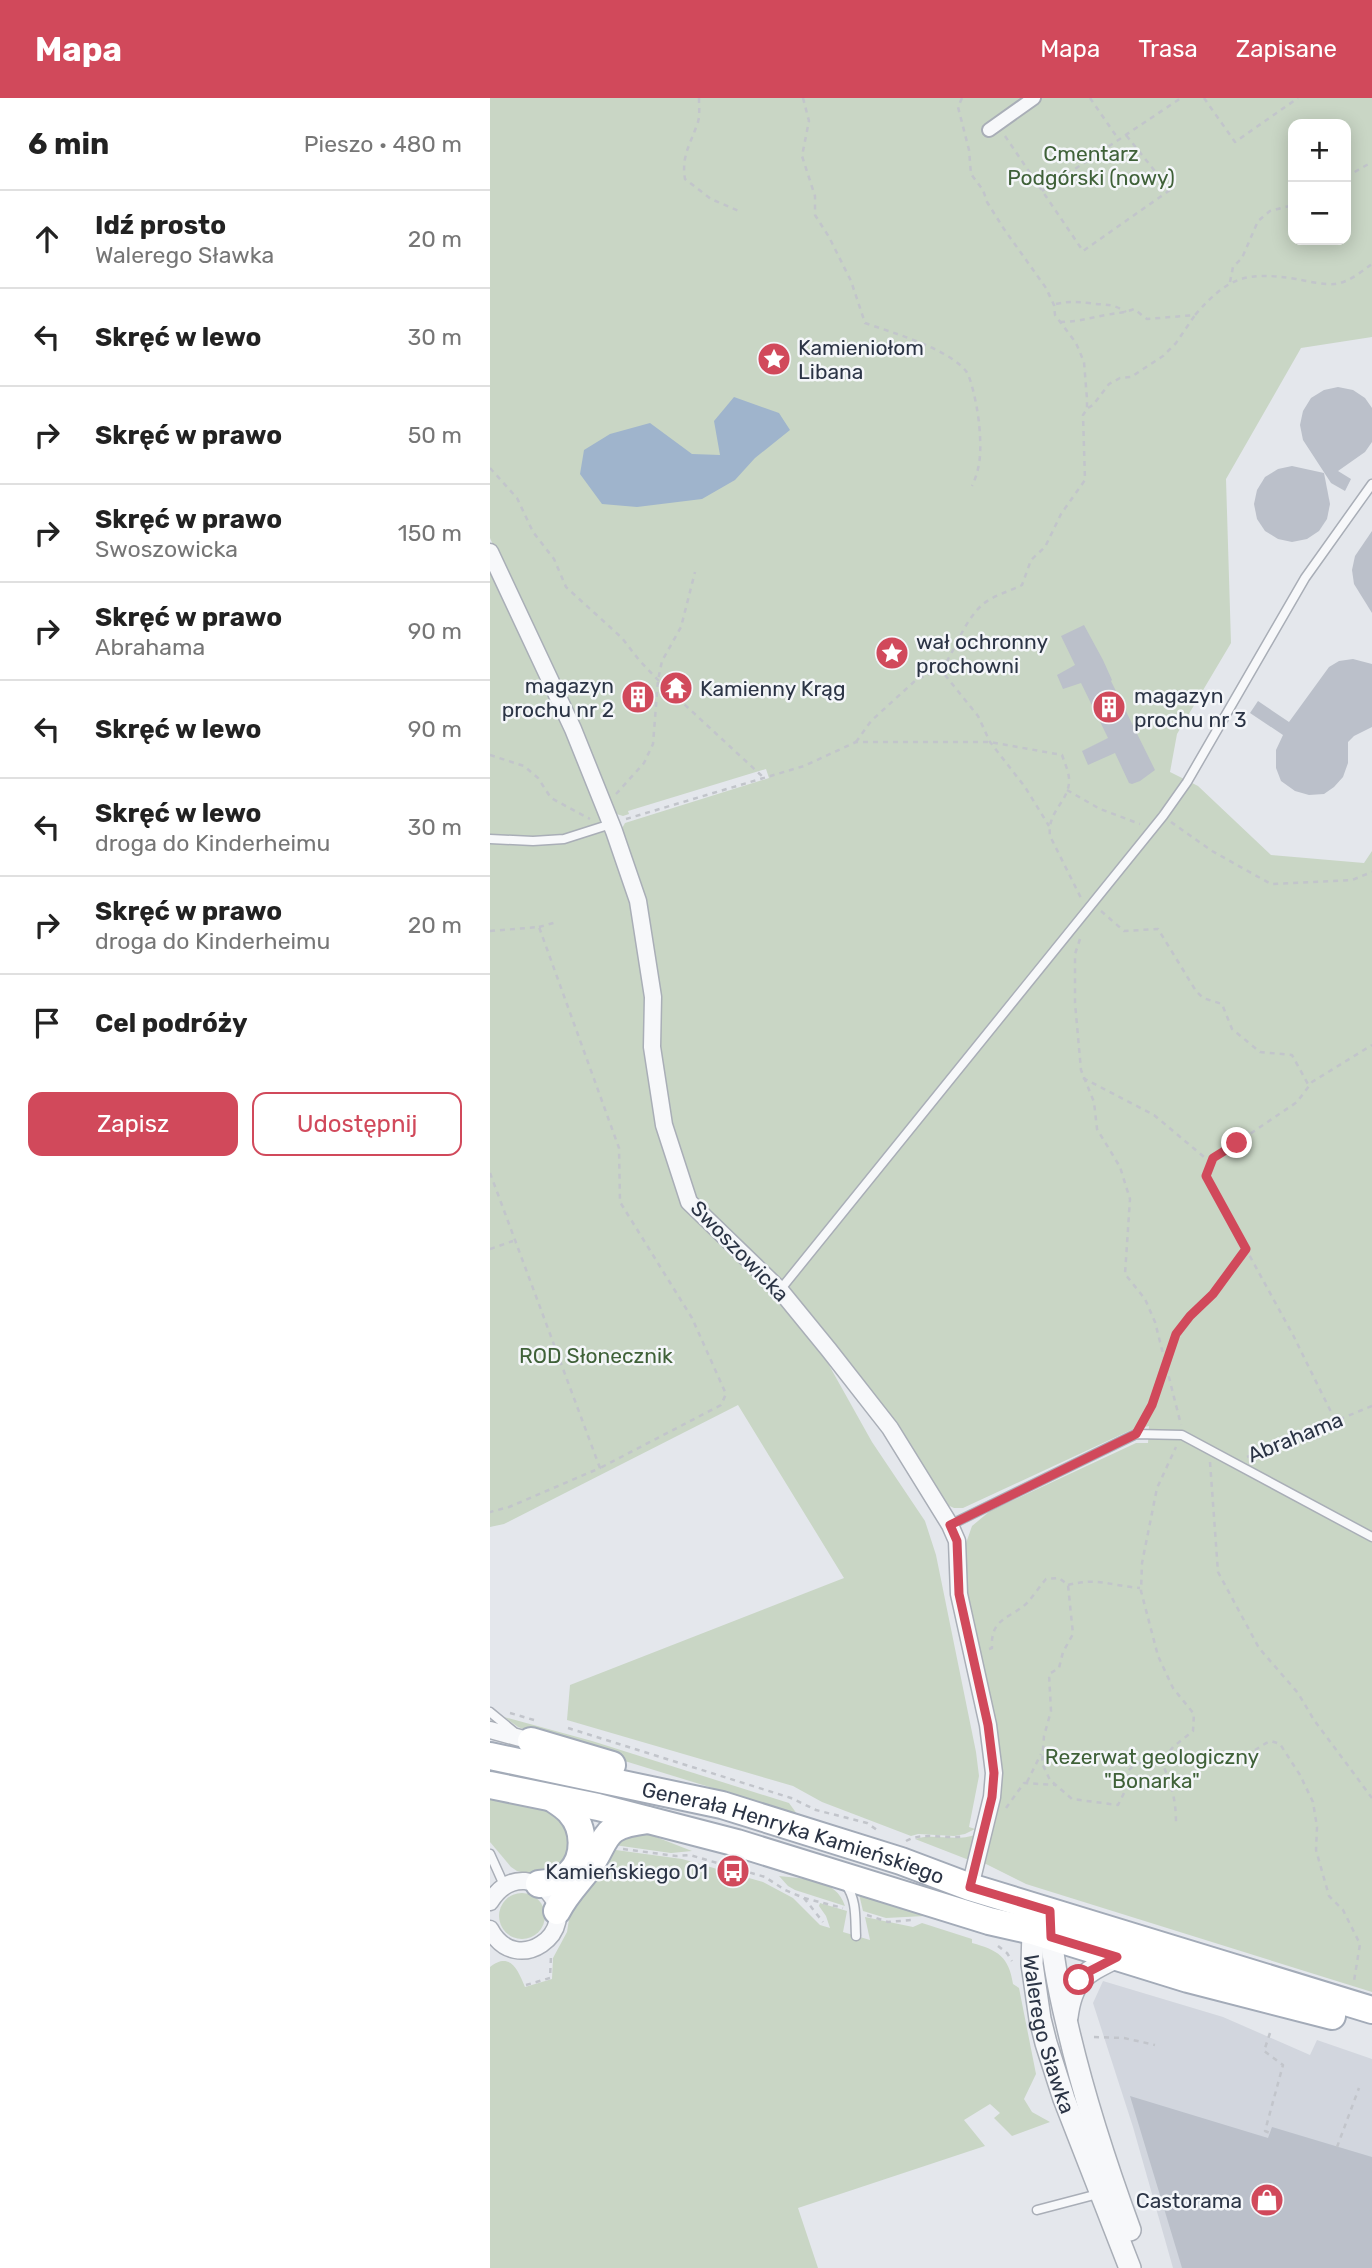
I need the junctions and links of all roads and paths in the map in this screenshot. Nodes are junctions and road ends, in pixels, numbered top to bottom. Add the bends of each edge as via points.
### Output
1 (699, 98) edge
2 (803, 98) edge
3 (962, 98) edge
4 (1034, 98) edge
5 (1090, 98) edge
6 (1181, 98) edge
7 (1204, 98) edge
8 (1298, 98) edge
9 (993, 127) joint
10 (1126, 135) junction
11 (1119, 140) junction
12 (1372, 162) edge
13 (1351, 174) edge
14 (1042, 191) junction
15 (1288, 206) edge
16 (741, 212) dead end
17 (1372, 264) edge
18 (1230, 282) junction
19 (1054, 304) junction
20 (1126, 312) junction
21 (1195, 315) junction
22 (1060, 322) junction
23 (1087, 408) junction
24 (490, 468) edge
25 (1372, 484) edge
26 (972, 486) dead end
27 (490, 552) edge
28 (695, 572) dead end
29 (941, 670) junction
30 (657, 680) junction
31 (856, 742) junction
32 (990, 742) junction
33 (490, 755) edge
34 (763, 777) junction
35 (1067, 790) junction
36 (603, 805) junction
37 (1163, 816) junction
38 (611, 824) junction
39 (1049, 826) junction
40 (1154, 827) junction
41 (490, 839) edge
42 (1372, 872) edge
43 (1090, 907) junction
44 (1078, 921) junction
45 (557, 922) dead end
46 (539, 927) junction
47 (490, 931) edge
48 (1372, 1045) edge
49 (1083, 1079) junction
50 (1309, 1086) junction
51 (1210, 1163) junction
52 (490, 1173) edge
53 (514, 1240) junction
54 (490, 1249) edge
55 (1246, 1249) junction
56 (780, 1290) junction
57 (1166, 1365) junction
58 (1372, 1406) edge
59 (1335, 1420) junction
60 (1136, 1434) junction
61 (1185, 1437) junction
62 (1209, 1449) junction
63 (1234, 1463) junction
64 (600, 1468) junction
65 (490, 1511) edge
66 (950, 1525) junction
67 (1372, 1537) edge
68 (1068, 1586) junction
69 (1142, 1587) junction
70 (972, 1655) junction
71 (490, 1712) edge
72 (505, 1712) dead end
73 (566, 1728) dead end
74 (490, 1730) edge
75 (535, 1731) junction
76 (1043, 1750) junction
77 (490, 1756) edge
78 (1162, 1759) junction
79 (1027, 1782) junction
80 (490, 1785) edge
81 (1056, 1785) junction
82 (551, 1797) junction
83 (1372, 1798) edge
84 (722, 1805) junction
85 (989, 1811) junction
86 (649, 1820) junction
87 (1176, 1824) dead end
88 (880, 1832) dead end
89 (972, 1834) dead end
90 (906, 1842) dead end
91 (614, 1848) dead end
92 (490, 1854) edge
93 (836, 1873) junction
94 (539, 1884) junction
95 (504, 1885) junction
96 (970, 1887) junction
97 (804, 1898) junction
98 (490, 1902) edge
99 (557, 1911) junction
100 (855, 1911) junction
101 (1050, 1911) junction
102 (918, 1920) dead end
103 (823, 1922) dead end
104 (1042, 1934) junction
105 (492, 1935) edge
106 (856, 1936) dead end
107 (994, 1943) dead end
108 (552, 1954) dead end
109 (1117, 1957) junction
110 (1015, 1964) dead end
111 (1353, 1983) dead end
112 (526, 1985) dead end
113 (1372, 2010) edge
114 (1067, 2026) junction
115 (1372, 2029) edge
116 (1270, 2033) dead end
117 (1094, 2038) dead end
118 (1155, 2045) dead end
119 (1359, 2088) dead end
120 (1270, 2133) dead end
121 (1337, 2147) dead end
122 (1108, 2191) junction
123 (1037, 2210) dead end
124 (1130, 2268) edge
125 (1144, 2268) edge

1 - 16 path via 699,120 682,164 685,178 711,199
2 - 26 path via 809,121 802,156 815,196 815,215 830,237 865,323 939,350 967,372 982,450
3 - 19 path via 958,107 971,174
4 - 9 street
5 - 11 path
6 - 10 path
7 - 8 path via 1235,142
9 - 14 path
10 - 11 path
10 - 14 path via 1170,190 1083,251
11 - 14 path
12 - 13 path
15 - 18 path via 1270,211 1258,221 1242,258 1233,267
17 - 18 path via 1336,284 1279,276
18 - 21 path
19 - 20 path via 1075,300 1111,303
19 - 22 path
20 - 21 path via 1134,309 1147,319
20 - 22 path
21 - 23 path via 1163,356 1131,377 1110,384
22 - 23 path via 1084,362
23 - 29 path via 1083,415 1085,480 1045,547 1031,560 1022,585 983,604
24 - 30 path via 517,498 566,587 622,638
25 - 37 lane via 1305,578
27 - 36 street, Swoszowicka via 573,729
28 - 30 path via 681,627
29 - 31 path via 918,679 871,721
29 - 32 path via 978,716
30 - 34 path
30 - 36 path via 653,744 644,764
31 - 32 path
31 - 34 path via 804,766
32 - 35 path via 1062,755
32 - 39 path
33 - 38 path via 524,766 551,798 598,824
34 - 38 path
35 - 39 path
35 - 40 path via 1119,818
36 - 38 street, Swoszowicka
37 - 40 lane
37 - 42 path via 1212,851 1271,884 1352,880
38 - 41 lane via 564,839
38 - 56 street, Swoszowicka via 638,901 653,997 652,1047 664,1125 689,1202
39 - 43 path via 1050,836
40 - 43 lane
43 - 44 lane
43 - 50 path via 1124,932 1158,929 1203,999 1222,1003 1232,1029 1260,1052 1292,1055
44 - 49 path via 1082,934 1075,954 1075,1016
44 - 56 lane
45 - 46 path
46 - 47 path
46 - 64 path via 619,1148 620,1202 692,1318 726,1394 721,1405
48 - 50 path
49 - 51 path via 1154,1115
49 - 57 path via 1094,1102 1097,1129 1120,1167 1130,1199 1125,1274 1145,1299
50 - 51 path via 1297,1102
51 - 55 path via 1206,1176
52 - 53 path
53 - 54 path
53 - 64 path
55 - 57 path via 1176,1334
55 - 59 path
56 - 66 street, Swoszowicka via 890,1428
57 - 60 path
57 - 61 path
58 - 59 path, Abrahama
59 - 63 path, Abrahama
60 - 61 lane, Abrahama
60 - 66 lane, Abrahama
61 - 62 lane, Abrahama
61 - 69 path via 1171,1453 1157,1488 1142,1563
62 - 63 lane, Abrahama
62 - 83 path via 1217,1572 1224,1587 1259,1648 1298,1693
63 - 67 lane
64 - 65 path
66 - 70 street, Swoszowicka via 957,1541 959,1594
68 - 69 path via 1100,1581
68 - 70 path via 1059,1578 1046,1579 1027,1603 998,1624 991,1634 992,1648
68 - 76 path via 1073,1634 1059,1668 1049,1674 1051,1711
69 - 78 path via 1158,1656 1173,1688 1194,1714 1193,1731
70 - 85 street, Swoszowicka via 993,1753
71 - 75 lane via 508,1728
72 - 75 path
73 - 88 path via 791,1798
74 - 75 street
75 - 84 main road via 611,1765
76 - 79 path
76 - 81 path via 1042,1763
77 - 84 main road, Generała Henryka Kamieńskiego
78 - 81 path via 1128,1771 1130,1781 1118,1805 1072,1799
78 - 87 path via 1176,1799
78 - 111 path via 1247,1754 1262,1744 1280,1744 1312,1802 1316,1850 1329,1896 1343,1910 1360,1944
79 - 81 path
79 - 85 path via 1006,1808
80 - 82 main road, Generała Henryka Kamieńskiego
82 - 86 main road, Generała Henryka Kamieńskiego
82 - 94 main road via 570,1812 582,1838 570,1874
84 - 96 main road, Generała Henryka Kamieńskiego
85 - 96 street, Swoszowicka
86 - 93 main road, Generała Henryka Kamieńskiego
86 - 99 main road via 629,1822 610,1832
89 - 90 path via 921,1836
91 - 97 path via 690,1855 765,1877
92 - 95 lane
93 - 100 lane via 851,1892
93 - 104 main road, Generała Henryka Kamieńskiego
94 - 95 street via 515,1881
94 - 99 street via 554,1900
95 - 98 street
96 - 101 main road, Generała Henryka Kamieńskiego
97 - 100 path
97 - 103 path
99 - 105 street via 549,1939 532,1949 514,1950
100 - 102 path via 888,1922
100 - 106 lane
101 - 104 street, Walerego Sławka
101 - 113 main road, Generała Henryka Kamieńskiego
104 - 109 main road, Generała Henryka Kamieńskiego
104 - 114 street, Walerego Sławka
104 - 122 street, Walerego Sławka via 1033,1973 1046,2043 1064,2099
107 - 110 path
108 - 112 path via 550,1978
109 - 114 street, Walerego Sławka via 1079,1980
109 - 115 main road, Generała Henryka Kamieńskiego
114 - 122 street, Walerego Sławka
116 - 120 path via 1264,2051 1283,2065 1265,2131
117 - 118 path
119 - 121 path
122 - 123 lane
122 - 124 street, Walerego Sławka
122 - 125 street, Walerego Sławka

